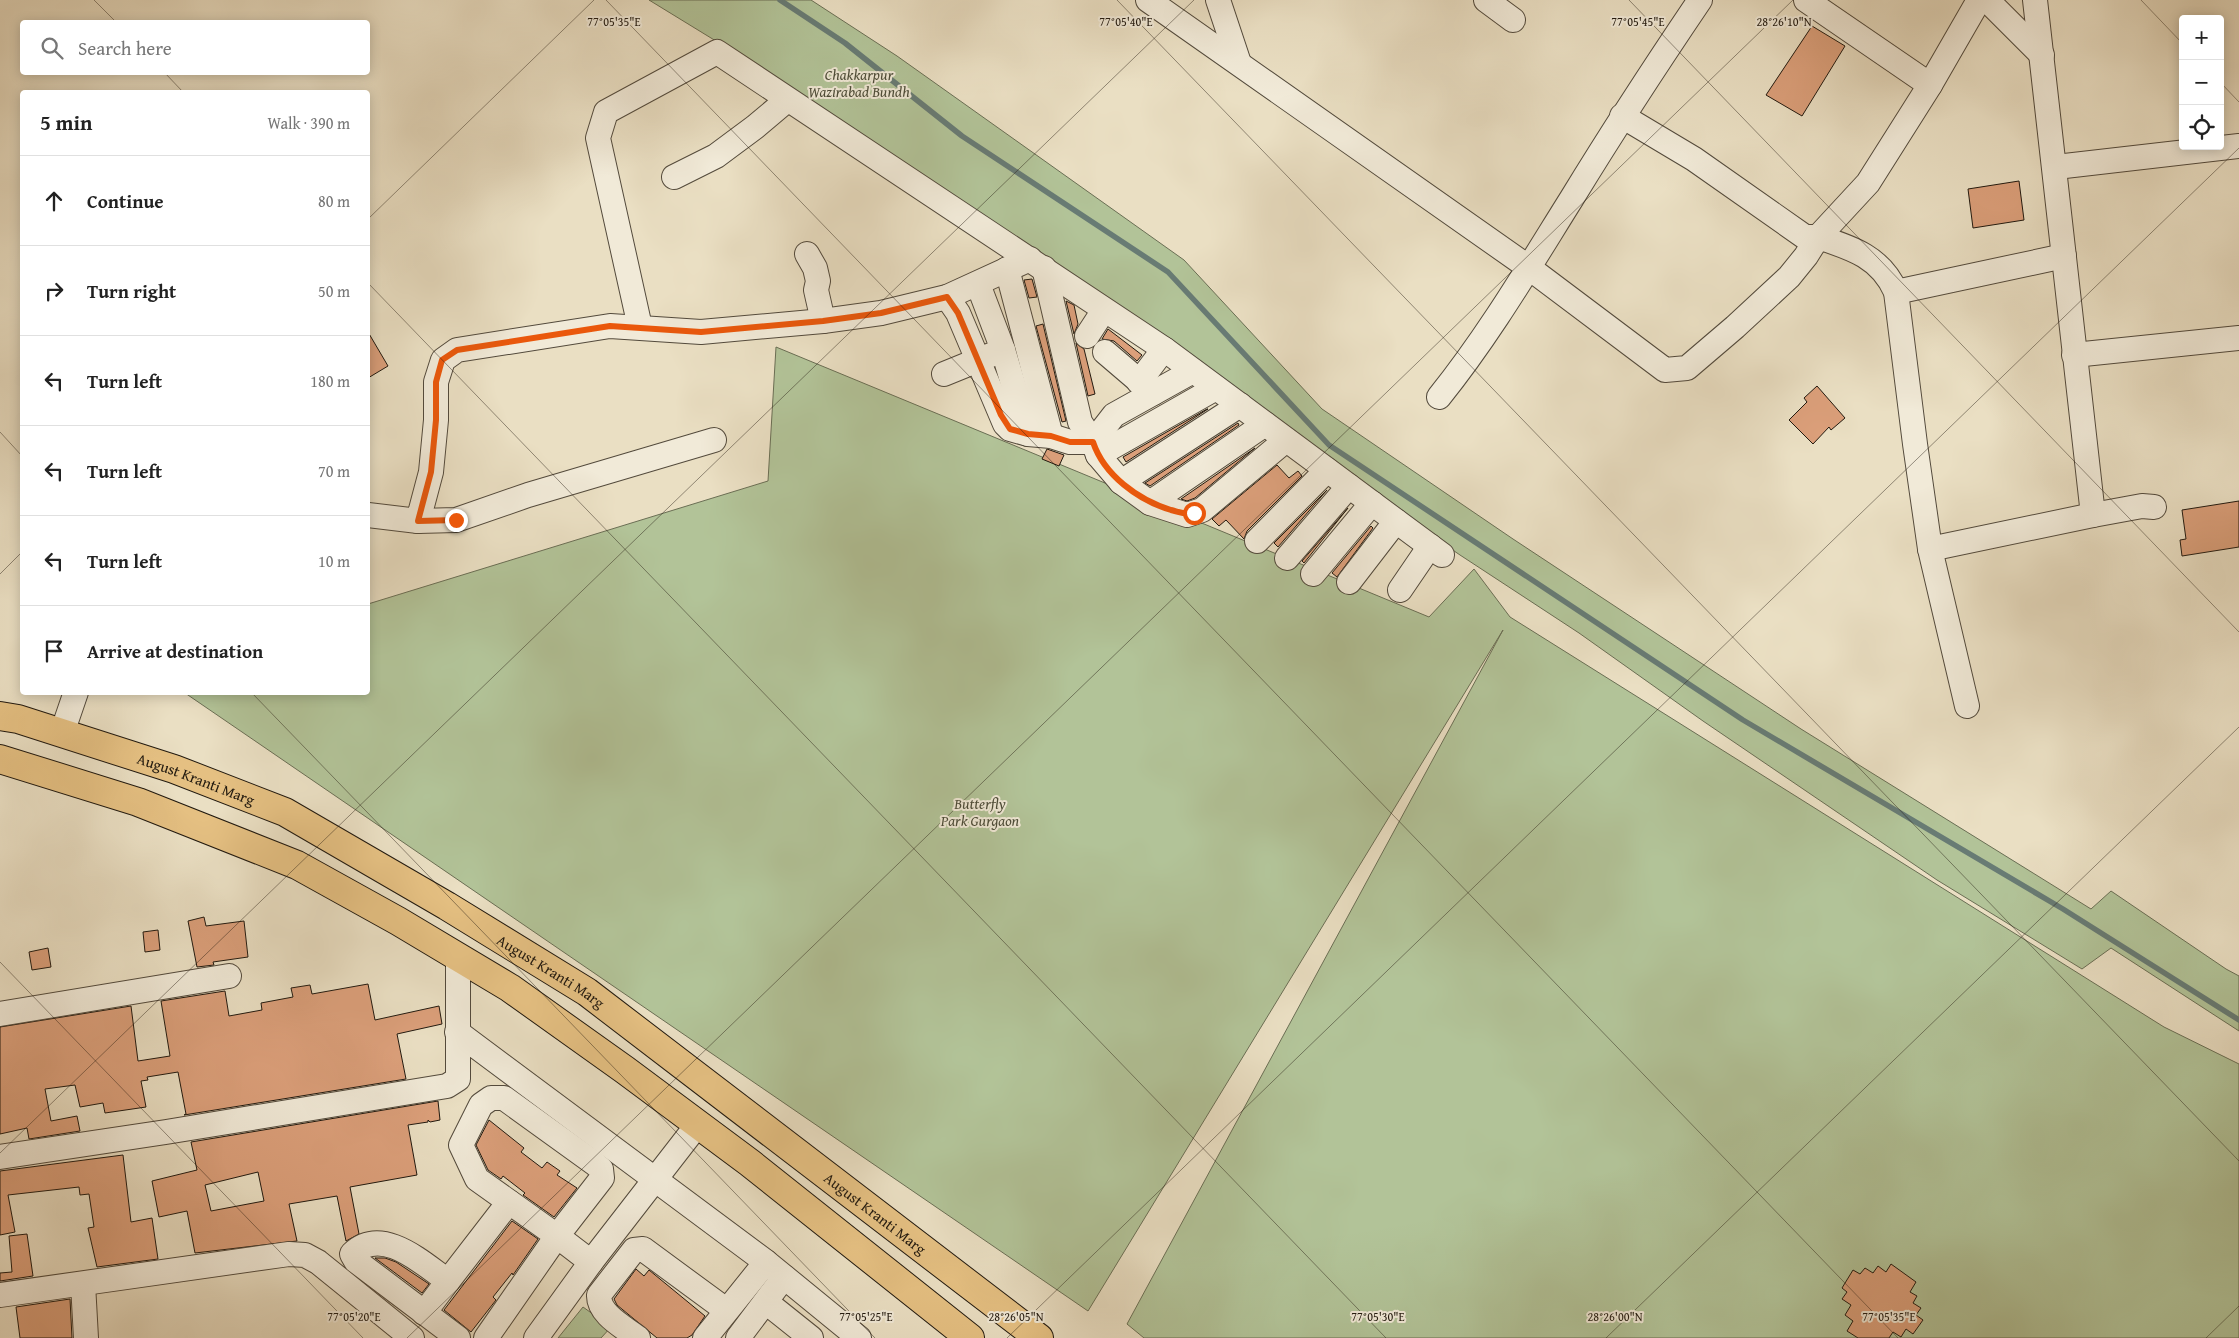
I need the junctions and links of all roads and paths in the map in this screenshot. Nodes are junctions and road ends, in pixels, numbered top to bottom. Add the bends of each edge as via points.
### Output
1 (1148, 0) edge
2 (1218, 0) edge
3 (1486, 0) edge
4 (1700, 0) edge
5 (1806, 0) edge
6 (1980, 0) edge
7 (1987, 0) edge
8 (2035, 0) edge
9 (1513, 20) dead end
10 (2042, 55) junction
11 (1239, 63) junction
12 (1930, 85) junction
13 (787, 100) junction
14 (1622, 116) junction
15 (2239, 146) edge
16 (2056, 167) junction
17 (674, 177) dead end
18 (1818, 237) junction
19 (807, 254) dead end
20 (2064, 256) junction
21 (1037, 264) junction
22 (1528, 267) junction
23 (1007, 269) junction
24 (978, 284) junction
25 (1896, 292) junction
26 (947, 297) junction
27 (1104, 310) junction
28 (823, 321) junction
29 (640, 327) junction
30 (1087, 336) dead end
31 (2239, 338) edge
32 (1003, 350) junction
33 (1164, 350) junction
34 (1104, 352) dead end
35 (2074, 355) junction
36 (977, 361) junction
37 (1193, 371) junction
38 (944, 374) dead end
39 (1146, 387) junction
40 (1216, 388) junction
41 (1439, 397) dead end
42 (1240, 405) junction
43 (1264, 424) junction
44 (1039, 435) junction
45 (714, 440) dead end
46 (1286, 440) junction
47 (1096, 448) junction
48 (1327, 470) junction
49 (1121, 482) junction
50 (1349, 486) junction
51 (1372, 503) junction
52 (1150, 504) junction
53 (2154, 507) dead end
54 (370, 515) edge
55 (2093, 515) junction
56 (418, 521) junction
57 (1396, 521) junction
58 (1257, 541) dead end
59 (1930, 549) junction
60 (1287, 558) dead end
61 (1313, 574) dead end
62 (1349, 582) dead end
63 (1400, 590) dead end
64 (75, 695) edge
65 (1967, 706) dead end
66 (0, 716) edge
67 (62, 733) junction
68 (0, 759) edge
69 (458, 957) junction
70 (229, 976) dead end
71 (0, 1014) edge
72 (458, 1032) junction
73 (698, 1124) junction
74 (0, 1157) edge
75 (656, 1180) junction
76 (510, 1202) junction
77 (557, 1236) junction
78 (591, 1262) junction
79 (766, 1262) junction
80 (784, 1277) junction
81 (448, 1282) junction
82 (83, 1284) junction
83 (0, 1296) edge
84 (766, 1302) junction
85 (726, 1310) junction
86 (424, 1313) junction
87 (86, 1338) edge
88 (412, 1338) edge
89 (458, 1338) edge
90 (486, 1338) edge
91 (536, 1338) edge
92 (638, 1338) edge
93 (704, 1338) edge
94 (738, 1338) edge
95 (811, 1338) edge
96 (859, 1338) edge
97 (970, 1338) edge
98 (1040, 1338) edge

1 - 11 street
2 - 11 street
3 - 9 street
4 - 14 street
5 - 12 street
6 - 12 street
7 - 10 street
8 - 10 street
10 - 16 street
11 - 22 street
12 - 18 street via 1868,183
13 - 17 street via 716,156
13 - 21 street
13 - 29 street via 716,52 606,112 598,138
14 - 18 street via 1694,159 1790,228 1805,237
14 - 22 street
15 - 16 street
16 - 20 street
18 - 22 street via 1789,278 1687,368 1665,370
18 - 25 street via 1870,258 1889,276
19 - 28 street via 816,268 816,290
20 - 25 street
20 - 35 street
21 - 23 street
21 - 27 street
21 - 47 street via 1080,422
22 - 41 street
23 - 24 street
23 - 44 street
24 - 26 street
24 - 32 street
25 - 59 street
26 - 28 street via 881,313
26 - 36 street via 958,313
27 - 30 street
27 - 33 street
28 - 29 street via 701,332
29 - 56 street via 610,326 457,350 442,360 436,382 431,472
31 - 35 street
32 - 36 street
32 - 44 street
33 - 37 street
33 - 39 street
34 - 39 street
35 - 55 street
36 - 38 street
36 - 44 street via 1005,424 1010,429
37 - 39 street
37 - 40 street
39 - 47 street via 1114,415
40 - 42 street
40 - 47 street
42 - 43 street
42 - 49 street
43 - 46 street
43 - 52 street
44 - 47 street
45 - 56 street via 528,495 456,520
46 - 48 street
46 - 52 street via 1202,510 1187,515
47 - 49 street
48 - 50 street
48 - 58 street
49 - 52 street
50 - 51 street
50 - 60 street
51 - 57 street
51 - 61 street
53 - 55 street via 2142,506
54 - 56 street
55 - 59 street
57 - 62 street
57 - 63 street via 1436,551
59 - 65 street
64 - 67 street
66 - 67 main road, August Kranti Marg
67 - 98 main road, August Kranti Marg via 174,769 285,812 571,982
68 - 69 main road via 138,802 297,865
69 - 72 street
69 - 73 main road via 510,988
70 - 71 street
72 - 74 street via 458,1079 447,1086
72 - 75 street
73 - 75 street
73 - 97 main road
75 - 78 street
75 - 79 street
76 - 77 street
76 - 77 street via 477,1179 461,1145 481,1105 491,1098 504,1098 601,1170 602,1178
76 - 81 street
77 - 78 street
77 - 90 street
78 - 91 street
79 - 80 street
79 - 85 street
80 - 84 street
80 - 96 street
81 - 86 street
81 - 86 street via 411,1255 384,1242 369,1243 352,1254 356,1261
82 - 83 street
82 - 87 street
82 - 88 street via 289,1254 304,1255 318,1262
84 - 94 street
84 - 95 street
85 - 92 street via 643,1249 634,1250 599,1295 599,1304
85 - 93 street
86 - 89 street

